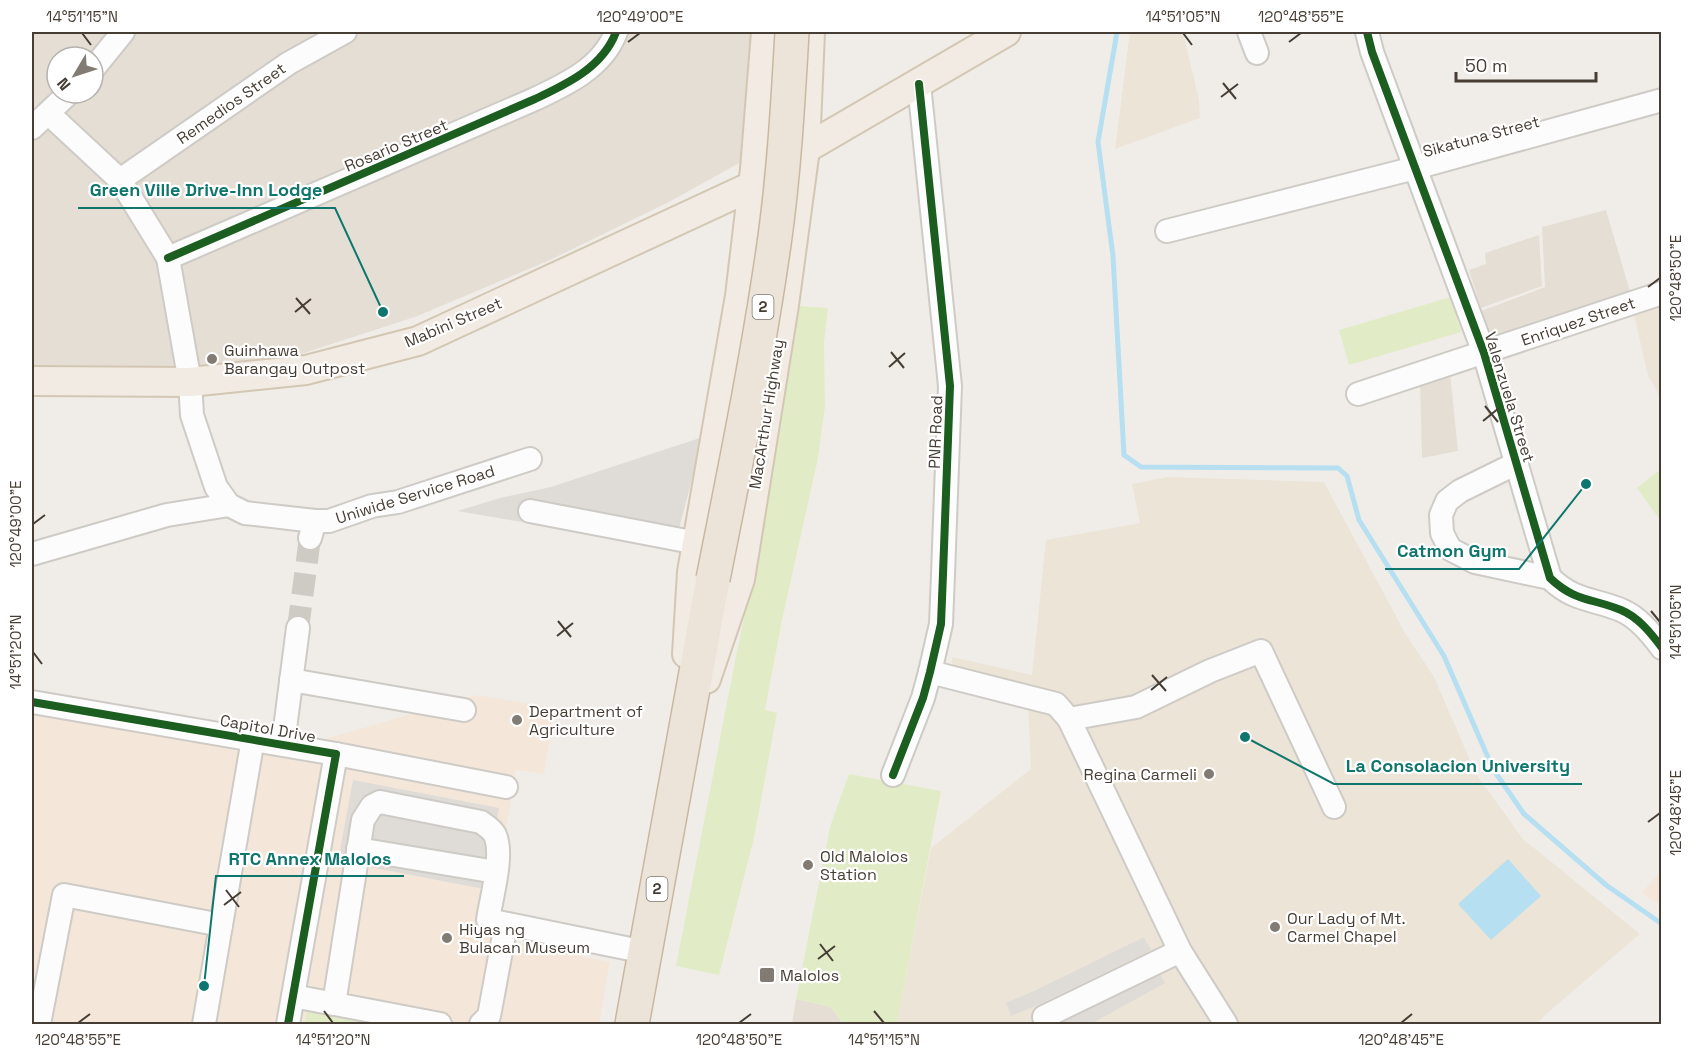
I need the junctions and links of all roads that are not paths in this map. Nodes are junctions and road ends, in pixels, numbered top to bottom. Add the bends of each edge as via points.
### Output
1 (123, 32) edge
2 (345, 32) edge
3 (616, 32) edge
4 (766, 32) edge
5 (792, 32) edge
6 (810, 32) edge
7 (1006, 32) edge
8 (1249, 32) edge
9 (1367, 32) edge
10 (1257, 53) dead end
11 (105, 54) edge
12 (919, 84) junction
13 (1662, 100) edge
14 (58, 105) edge
15 (49, 114) junction
16 (32, 128) edge
17 (805, 149) junction
18 (1415, 168) junction
19 (120, 180) junction
20 (752, 186) junction
21 (1167, 231) dead end
22 (168, 258) junction
23 (1662, 293) edge
24 (1484, 353) junction
25 (32, 381) edge
26 (190, 382) junction
27 (1358, 394) dead end
28 (530, 459) dead end
29 (1516, 464) junction
30 (229, 505) junction
31 (530, 511) dead end
32 (697, 543) junction
33 (32, 554) edge
34 (1550, 578) junction
35 (298, 628) tunnel mouth
36 (1662, 648) edge
37 (930, 672) junction
38 (291, 680) junction
39 (32, 702) edge
40 (464, 710) dead end
41 (1069, 719) junction
42 (253, 739) junction
43 (283, 744) junction
44 (682, 753) junction
45 (336, 754) junction
46 (892, 775) dead end
47 (506, 788) dead end
48 (1334, 807) dead end
49 (358, 849) junction
50 (496, 872) junction
51 (506, 924) junction
52 (221, 925) junction
53 (645, 951) junction
54 (1180, 951) junction
55 (39, 983) edge
56 (293, 996) junction
57 (334, 1004) junction
58 (1044, 1017) dead end
59 (39, 1024) edge
60 (204, 1024) edge
61 (288, 1024) edge
62 (440, 1024) edge
63 (481, 1024) edge
64 (632, 1024) edge
65 (1226, 1024) edge

1 - 11 street
2 - 19 street, Remedios Street via 289,63
3 - 22 street, Rosario Street via 603,55 574,80
4 - 20 main road, MacArthur Highway
5 - 44 highway, MacArthur Highway / 2, bridge via 774,243
6 - 17 main road, MacArthur Highway
7 - 12 main road, Mabini Street
8 - 10 street
9 - 18 street, Valenzuela Street
12 - 17 main road, Mabini Street
12 - 37 street, PNR Road via 950,386 941,624
13 - 18 street, Sikatuna Street
14 - 15 street
15 - 16 street
15 - 19 street
17 - 20 main road, Mabini Street
17 - 44 main road, MacArthur Highway via 740,579
18 - 21 street, Sikatuna Street
18 - 24 street, Valenzuela Street
19 - 22 street
20 - 26 main road, Mabini Street via 418,341 306,370
20 - 32 main road, MacArthur Highway via 740,296 701,470
22 - 26 street
23 - 24 street, Enriquez Street
24 - 27 street, Enriquez Street
24 - 29 street, Valenzuela Street
25 - 26 main road, Mabini Street
26 - 30 street via 192,415 216,487
28 - 30 street, Uniwide Service Road via 398,502 372,506 312,529 245,513
29 - 34 street, Valenzuela Street
29 - 34 street via 1448,501 1441,515 1442,532 1450,549 1474,562
30 - 33 street via 167,515
31 - 32 street
32 - 44 main road, MacArthur Highway
34 - 36 street via 1578,598 1632,616
35 - 38 street
37 - 41 street via 1056,704
37 - 46 street, PNR Road
38 - 40 street
38 - 43 street
39 - 42 street, Capitol Drive
41 - 48 street via 1136,706 1261,651
41 - 54 street
42 - 43 street, Capitol Drive
42 - 52 street
43 - 45 street, Capitol Drive
44 - 53 highway, MacArthur Highway / 2
45 - 47 street
45 - 56 street, Capitol Drive
49 - 50 street
49 - 50 street via 366,812 380,802 481,822 496,837
49 - 57 street
50 - 51 street via 488,920
51 - 53 street
51 - 63 street via 489,1016
52 - 55 street via 64,895
52 - 60 street
53 - 64 highway, MacArthur Highway / 2
54 - 58 street
54 - 65 street
55 - 59 street
56 - 57 street
56 - 61 street, Capitol Drive
57 - 62 street

